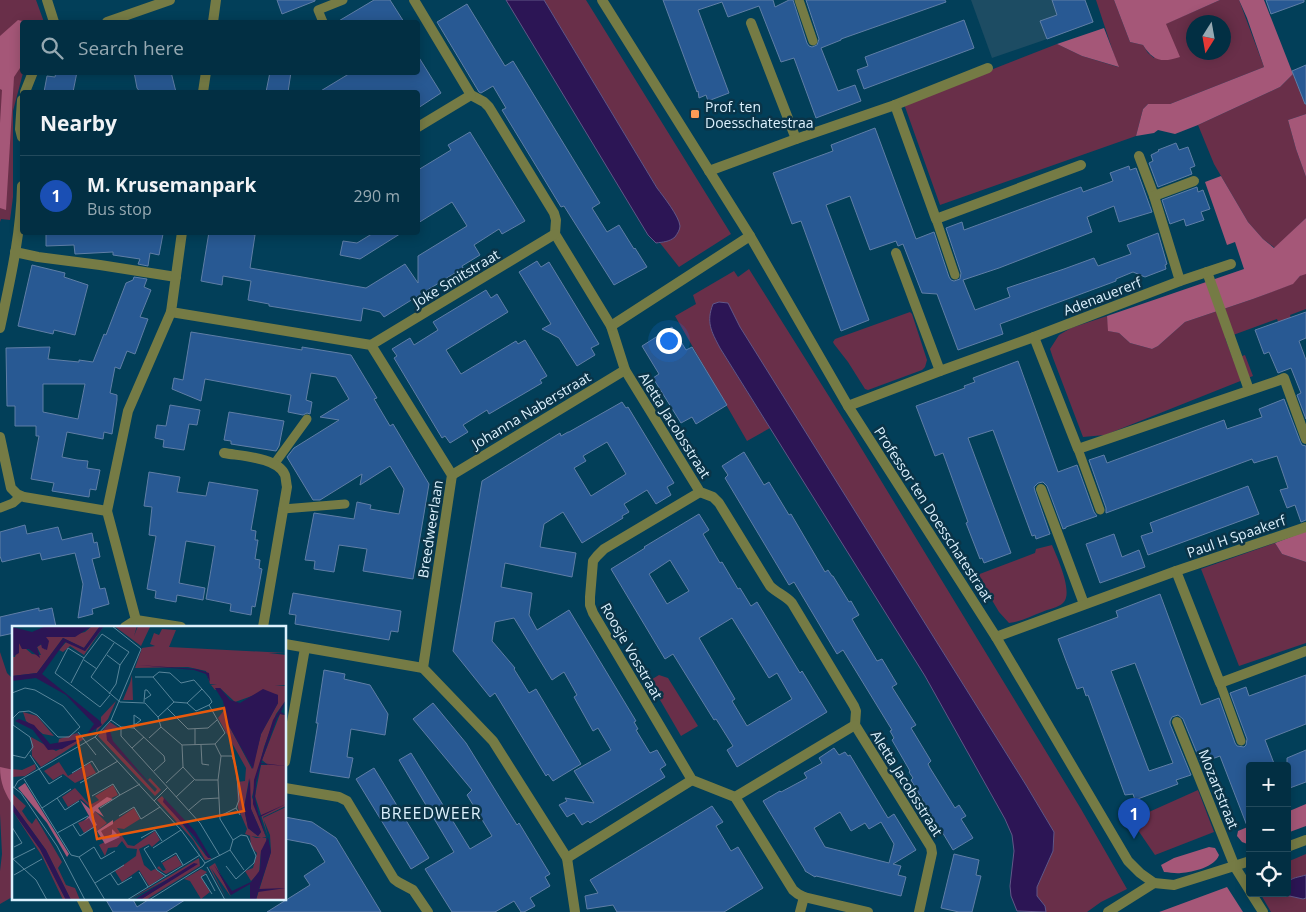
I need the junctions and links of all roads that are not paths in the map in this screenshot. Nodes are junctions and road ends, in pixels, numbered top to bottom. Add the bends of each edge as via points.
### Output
1 (47, 0) edge
2 (170, 0) edge
3 (216, 0) edge
4 (343, 0) edge
5 (414, 0) edge
6 (602, 0) edge
7 (799, 0) edge
8 (53, 20) edge
9 (113, 20) edge
10 (213, 20) edge
11 (322, 20) edge
12 (751, 23) dead end
13 (813, 41) dead end
14 (988, 68) dead end
15 (32, 75) edge
16 (206, 75) edge
17 (26, 90) edge
18 (203, 90) edge
19 (471, 95) junction
20 (895, 105) junction
21 (420, 126) edge
22 (796, 138) junction
23 (1139, 156) dead end
24 (1081, 165) dead end
25 (709, 171) junction
26 (1194, 182) dead end
27 (1154, 196) junction
28 (20, 213) edge
29 (936, 219) junction
30 (555, 234) junction
31 (182, 235) edge
32 (750, 236) junction
33 (15, 252) junction
34 (896, 253) dead end
35 (1231, 264) dead end
36 (1207, 272) junction
37 (956, 275) dead end
38 (176, 277) junction
39 (1180, 281) junction
40 (171, 312) junction
41 (611, 326) junction
42 (0, 328) edge
43 (1034, 337) junction
44 (371, 345) junction
45 (625, 370) junction
46 (940, 371) junction
47 (1249, 390) junction
48 (848, 406) junction
49 (307, 419) dead end
50 (0, 437) edge
51 (1306, 439) edge
52 (1078, 449) junction
53 (224, 453) dead end
54 (275, 463) junction
55 (452, 475) junction
56 (1041, 488) dead end
57 (700, 492) junction
58 (21, 496) junction
59 (345, 504) dead end
60 (0, 508) edge
61 (283, 509) junction
62 (1100, 510) dead end
63 (107, 511) junction
64 (1306, 527) edge
65 (1176, 571) junction
66 (1084, 604) junction
67 (136, 620) junction
68 (127, 626) edge
69 (175, 626) edge
70 (262, 626) edge
71 (996, 637) junction
72 (286, 644) edge
73 (305, 648) junction
74 (1306, 651) edge
75 (423, 668) junction
76 (1220, 683) junction
77 (1177, 722) dead end
78 (855, 725) junction
79 (1241, 742) dead end
80 (286, 756) edge
81 (692, 780) junction
82 (286, 788) edge
83 (736, 797) junction
84 (1306, 840) edge
85 (1291, 846) edge
86 (567, 858) junction
87 (1246, 863) edge
88 (1235, 867) junction
89 (1154, 883) junction
90 (1246, 885) edge
91 (804, 897) junction
92 (1253, 897) edge
93 (82, 900) edge
94 (88, 912) edge
95 (428, 912) edge
96 (575, 912) edge
97 (800, 912) edge
98 (868, 912) edge
99 (919, 912) edge
100 (1108, 912) edge
101 (1262, 912) edge

1 - 8 street
2 - 9 street
3 - 10 street
4 - 11 lane via 318,10
5 - 19 street, Aletta Jacobsstraat
6 - 25 street, Professor ten Doesschatestraat
7 - 13 lane
12 - 22 street
14 - 20 street
15 - 17 street
16 - 18 street
19 - 21 street
19 - 30 street, Aletta Jacobsstraat via 489,107 554,213
20 - 22 street
20 - 29 street
22 - 25 street
23 - 27 street
24 - 29 street
25 - 32 street, Professor ten Doesschatestraat
26 - 27 street
27 - 39 street
28 - 33 street
29 - 37 lane
30 - 41 street, Aletta Jacobsstraat
30 - 44 street, Joke Smitstraat
31 - 38 street
32 - 41 street
32 - 48 street, Professor ten Doesschatestraat
33 - 38 street
33 - 42 street
34 - 46 street
35 - 36 street, Adenauererf
36 - 39 street, Adenauererf
36 - 47 street
38 - 40 street
39 - 43 street, Adenauererf
40 - 44 street
40 - 63 street via 128,411
41 - 45 street, Aletta Jacobsstraat
43 - 46 street
43 - 52 street
44 - 55 street, Breedweerlaan
45 - 55 street, Johanna Naberstraat
45 - 57 street, Aletta Jacobsstraat
46 - 48 street
47 - 51 street via 1284,378
47 - 52 street
48 - 71 street, Professor ten Doesschatestraat
49 - 54 lane
50 - 58 street via 11,488
52 - 62 lane
53 - 54 street
54 - 61 street via 286,480
55 - 75 street, Breedweerlaan
56 - 66 street
57 - 78 street, Aletta Jacobsstraat via 719,503 770,586 792,603 854,706
57 - 81 street, Roosje Vosstraat via 604,549 593,561 590,597 593,613
58 - 60 lane
58 - 63 street
59 - 61 lane
61 - 70 street
63 - 67 street
64 - 65 street, Paul H Spaakerf
65 - 66 street
65 - 76 street
66 - 71 street
67 - 68 street
67 - 69 street
71 - 89 street, Professor ten Doesschatestraat via 1128,861
72 - 73 street
73 - 75 street
73 - 80 street
74 - 76 street
75 - 86 street via 493,742
76 - 79 lane
77 - 88 street, Mozartstraat
78 - 83 street
78 - 99 street, Aletta Jacobsstraat via 930,847 932,858
81 - 83 street
81 - 86 street
82 - 95 street via 347,801 394,879 414,890
83 - 91 street via 793,890
84 - 85 street
86 - 96 street
87 - 88 street
88 - 89 street via 1174,885
88 - 90 street, Mozartstraat
89 - 100 street
91 - 97 street
91 - 98 street
92 - 101 street, Mozartstraat
93 - 94 street

